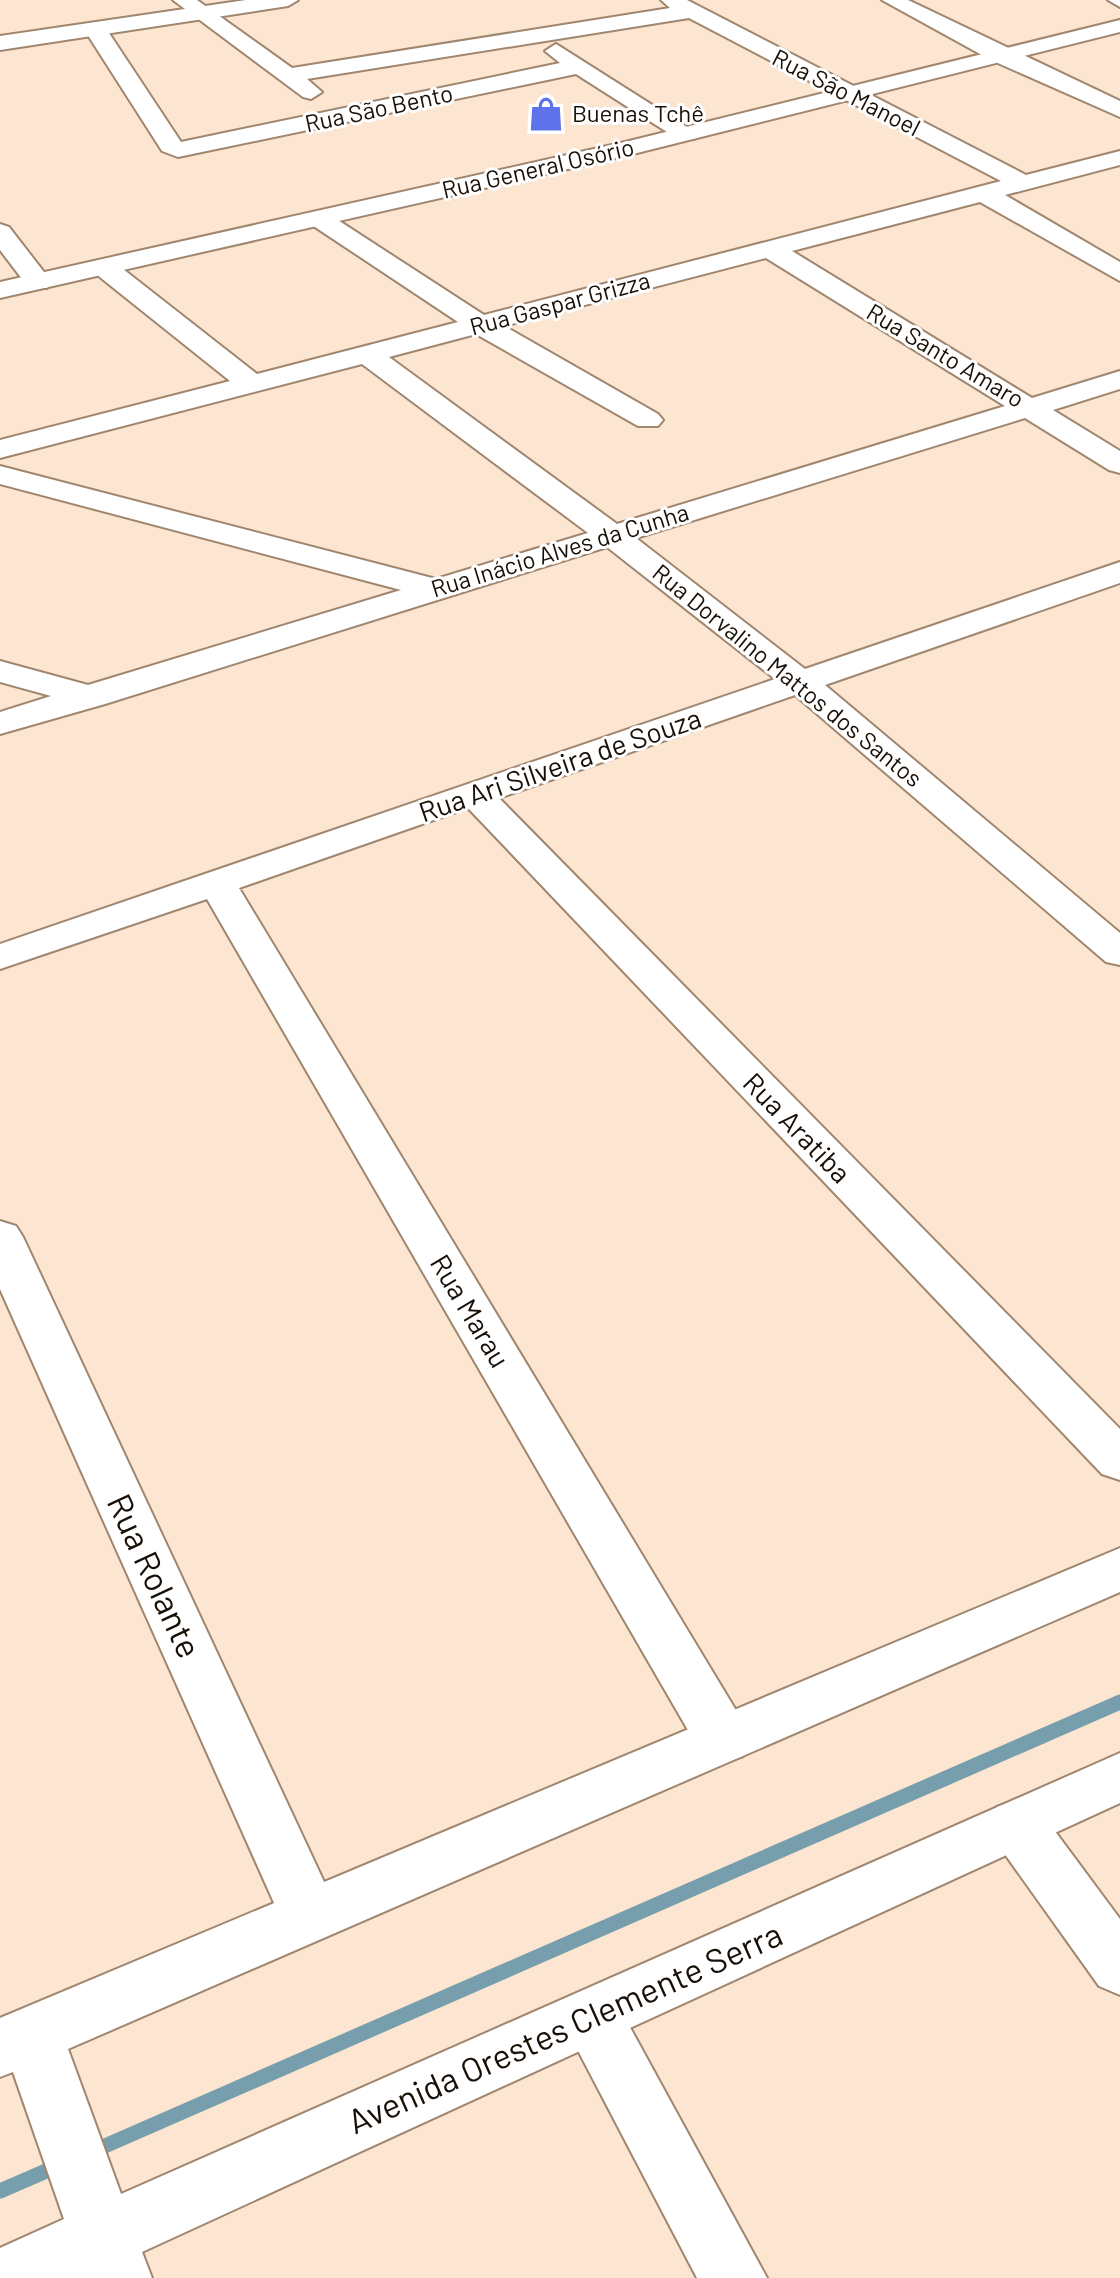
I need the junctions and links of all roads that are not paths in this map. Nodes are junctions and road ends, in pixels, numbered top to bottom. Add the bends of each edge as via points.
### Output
1 (160, 0) edge
2 (288, 0) edge
3 (892, 0) edge
4 (681, 6) edge
5 (191, 7) edge
6 (0, 23) edge
7 (1120, 26) edge
8 (95, 29) junction
9 (532, 36) junction
10 (0, 43) edge
11 (999, 55) junction
12 (580, 66) junction
13 (288, 75) junction
14 (844, 93) junction
15 (1120, 110) edge
16 (345, 116) junction
17 (686, 134) junction
18 (1120, 158) edge
19 (1023, 183) junction
20 (983, 193) junction
21 (321, 220) junction
22 (0, 232) edge
23 (770, 249) junction
24 (105, 268) junction
25 (1120, 273) edge
26 (38, 282) junction
27 (0, 290) edge
28 (481, 325) junction
29 (367, 354) junction
30 (1120, 380) edge
31 (252, 384) junction
32 (1029, 407) junction
33 (648, 420) dead end
34 (2, 453) edge
35 (1120, 464) edge
36 (610, 534) junction
37 (1120, 572) edge
38 (437, 589) junction
39 (0, 671) edge
40 (801, 682) junction
41 (93, 697) junction
42 (0, 723) edge
43 (475, 794) junction
44 (217, 883) junction
45 (1120, 953) edge
46 (0, 957) edge
47 (0, 1237) edge
48 (1120, 1461) edge
49 (1120, 1569) edge
50 (723, 1739) junction
51 (1120, 1777) edge
52 (1017, 1825) junction
53 (309, 1914) junction
54 (1120, 1967) edge
55 (592, 2018) junction
56 (28, 2057) edge
57 (102, 2232) edge
58 (9, 2278) edge
59 (733, 2278) edge

1 - 6 street
2 - 5 street
3 - 11 street
4 - 9 street
4 - 14 street, Rua São Manoel
5 - 8 street
5 - 13 street
7 - 11 street, Rua General Osório
8 - 10 street
8 - 16 street, Rua São Bento via 170,146 178,150
9 - 12 street
9 - 13 street
11 - 14 street, Rua General Osório
11 - 15 street
12 - 16 street, Rua São Bento
12 - 17 street
13 - 16 street
14 - 17 street, Rua General Osório
14 - 19 street, Rua São Manoel
17 - 21 street, Rua General Osório
18 - 19 street, Rua Gaspar Grizza
19 - 20 street, Rua Gaspar Grizza
20 - 23 street, Rua Gaspar Grizza
20 - 25 street
21 - 24 street, Rua General Osório
21 - 28 street
22 - 26 street
23 - 28 street, Rua Gaspar Grizza
23 - 32 street, Rua Santo Amaro
24 - 26 street, Rua General Osório
24 - 31 street
26 - 27 street, Rua General Osório
28 - 29 street, Rua Gaspar Grizza
28 - 33 street
29 - 31 street, Rua Gaspar Grizza
29 - 36 street, Rua Dorvalino Mattos dos Santos
30 - 32 street, Rua Inácio Alves da Cunha
31 - 34 street, Rua Gaspar Grizza
32 - 35 street, Rua Santo Amaro
32 - 36 street, Rua Inácio Alves da Cunha
34 - 38 street
36 - 38 street, Rua Inácio Alves da Cunha
36 - 40 street, Rua Dorvalino Mattos dos Santos
37 - 40 street, Rua Ari Silveira de Souza
38 - 41 street, Rua Inácio Alves da Cunha
39 - 41 street
40 - 43 street, Rua Ari Silveira de Souza
40 - 45 street, Rua Dorvalino Mattos dos Santos
41 - 42 street, Rua Inácio Alves da Cunha
43 - 44 street, Rua Ari Silveira de Souza
43 - 48 street, Rua Aratiba
44 - 46 street, Rua Ari Silveira de Souza
44 - 50 street, Rua Marau
47 - 53 street, Rua Rolante
49 - 50 street
50 - 53 street
51 - 52 street, Avenida Orestes Clemente Serra
52 - 54 street
52 - 55 street, Avenida Orestes Clemente Serra
53 - 56 street
55 - 57 street, Avenida Orestes Clemente Serra
55 - 59 street
56 - 57 street
57 - 58 street, Avenida Orestes Clemente Serra

